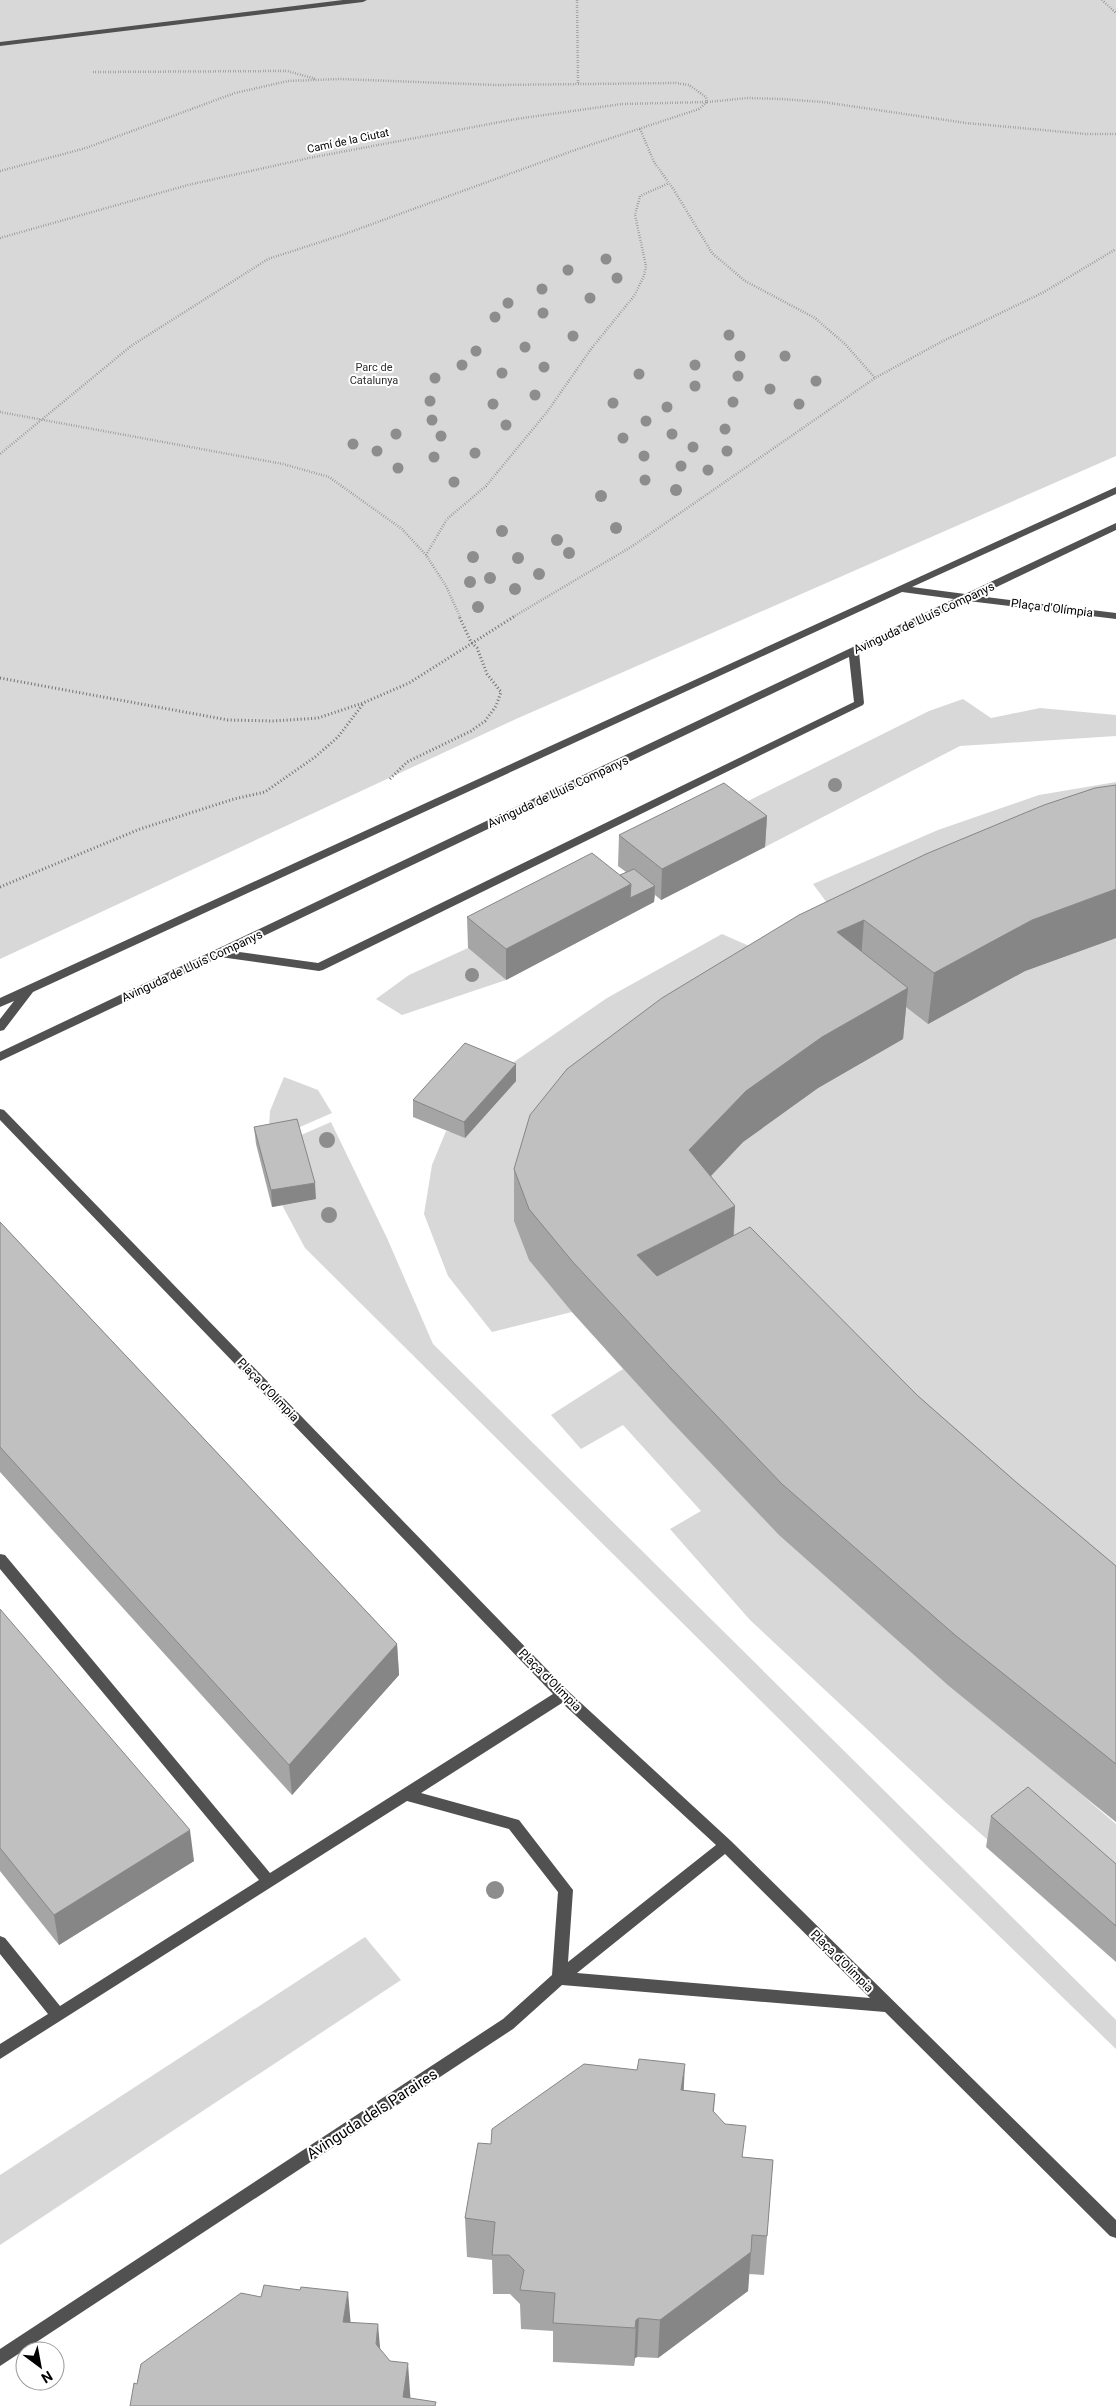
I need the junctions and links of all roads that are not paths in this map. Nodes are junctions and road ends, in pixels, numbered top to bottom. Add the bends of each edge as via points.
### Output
1 (363, 0) edge
2 (0, 44) edge
3 (1116, 490) edge
4 (1116, 526) edge
5 (899, 589) junction
6 (967, 597) junction
7 (1116, 616) edge
8 (854, 651) junction
9 (219, 953) junction
10 (31, 988) junction
11 (0, 1003) edge
12 (0, 1028) edge
13 (0, 1057) edge
14 (0, 1113) edge
15 (0, 1559) edge
16 (563, 1695) junction
17 (407, 1795) junction
18 (726, 1845) junction
19 (269, 1882) junction
20 (0, 1943) edge
21 (559, 1978) junction
22 (888, 2006) junction
23 (58, 2016) junction
24 (0, 2052) edge
25 (1116, 2231) edge
26 (0, 2358) edge

1 - 2 street
3 - 5 street
4 - 6 street, Avinguda de Lluís Companys
5 - 6 street, Plaça d'Olímpia
5 - 10 street
6 - 7 street, Plaça d'Olímpia
6 - 8 street, Avinguda de Lluís Companys
8 - 9 street, Avinguda de Lluís Companys
8 - 9 street via 859,703 318,967
9 - 13 street, Avinguda de Lluís Companys
10 - 11 street
10 - 12 street
14 - 16 street, Plaça d'Olímpia
15 - 19 street
16 - 17 street
16 - 18 street, Plaça d'Olímpia
17 - 19 street
17 - 21 street via 514,1824 566,1890
18 - 21 street, Avinguda dels Paraires
18 - 22 street, Plaça d'Olímpia
19 - 23 street
20 - 23 street
21 - 22 street
21 - 26 street, Avinguda dels Paraires via 508,2024
22 - 25 street, Plaça d'Olímpia
23 - 24 street

